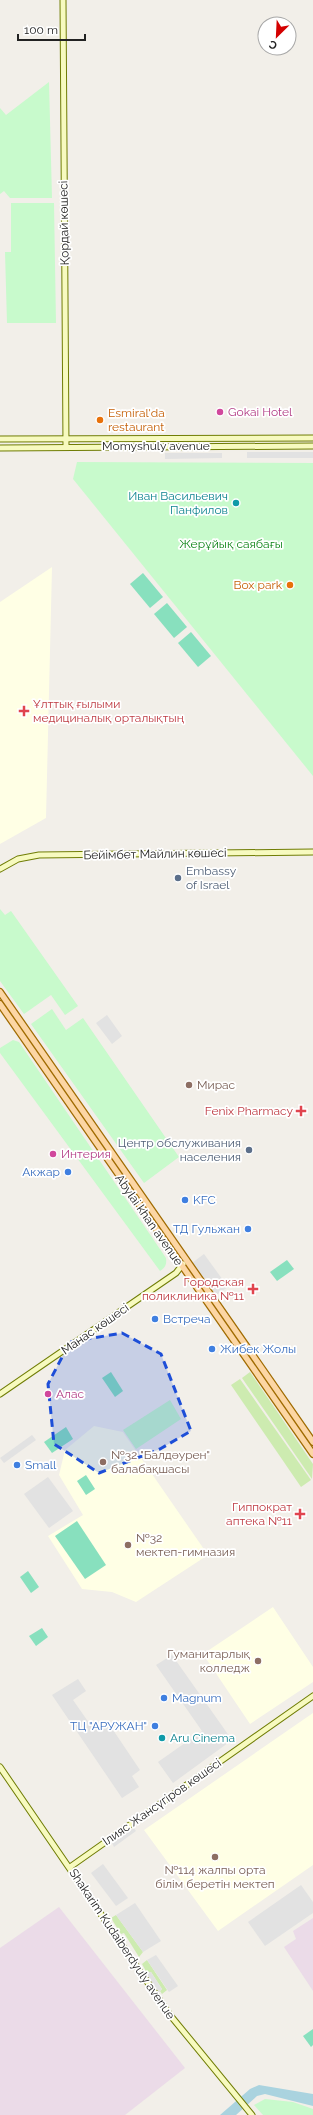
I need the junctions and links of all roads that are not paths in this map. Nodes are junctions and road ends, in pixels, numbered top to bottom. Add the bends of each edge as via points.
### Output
1 (63, 0) edge
2 (66, 438) junction
3 (313, 438) edge
4 (0, 439) edge
5 (66, 446) junction
6 (313, 446) edge
7 (0, 448) edge
8 (313, 852) edge
9 (0, 868) edge
10 (0, 992) edge
11 (0, 1004) edge
12 (185, 1260) junction
13 (182, 1268) junction
14 (0, 1394) edge
15 (313, 1442) edge
16 (313, 1454) edge
17 (313, 1696) edge
18 (0, 1766) edge
19 (70, 1867) junction
20 (252, 2115) edge

1 - 2 street, Қордай көшесі
2 - 3 street, Momyshuly avenue
2 - 4 street, Momyshuly avenue
2 - 5 street, Қордай көшесі
5 - 6 street, Momyshuly avenue
5 - 7 street, Momyshuly avenue
8 - 9 street, Бейімбет Майлин көшесі via 40,855 18,859
10 - 12 main road, Abylai khan avenue
11 - 13 main road, Abylai khan avenue
12 - 13 street
12 - 15 main road, Abylai khan avenue
13 - 14 street, Манас көшесі
13 - 16 main road, Abylai khan avenue
17 - 19 street, Ілияс Жансүгіров көшесі
18 - 19 street, Shakarim Kudaiberdyuly avenue
19 - 20 street, Shakarim Kudaiberdyuly avenue via 170,2015

